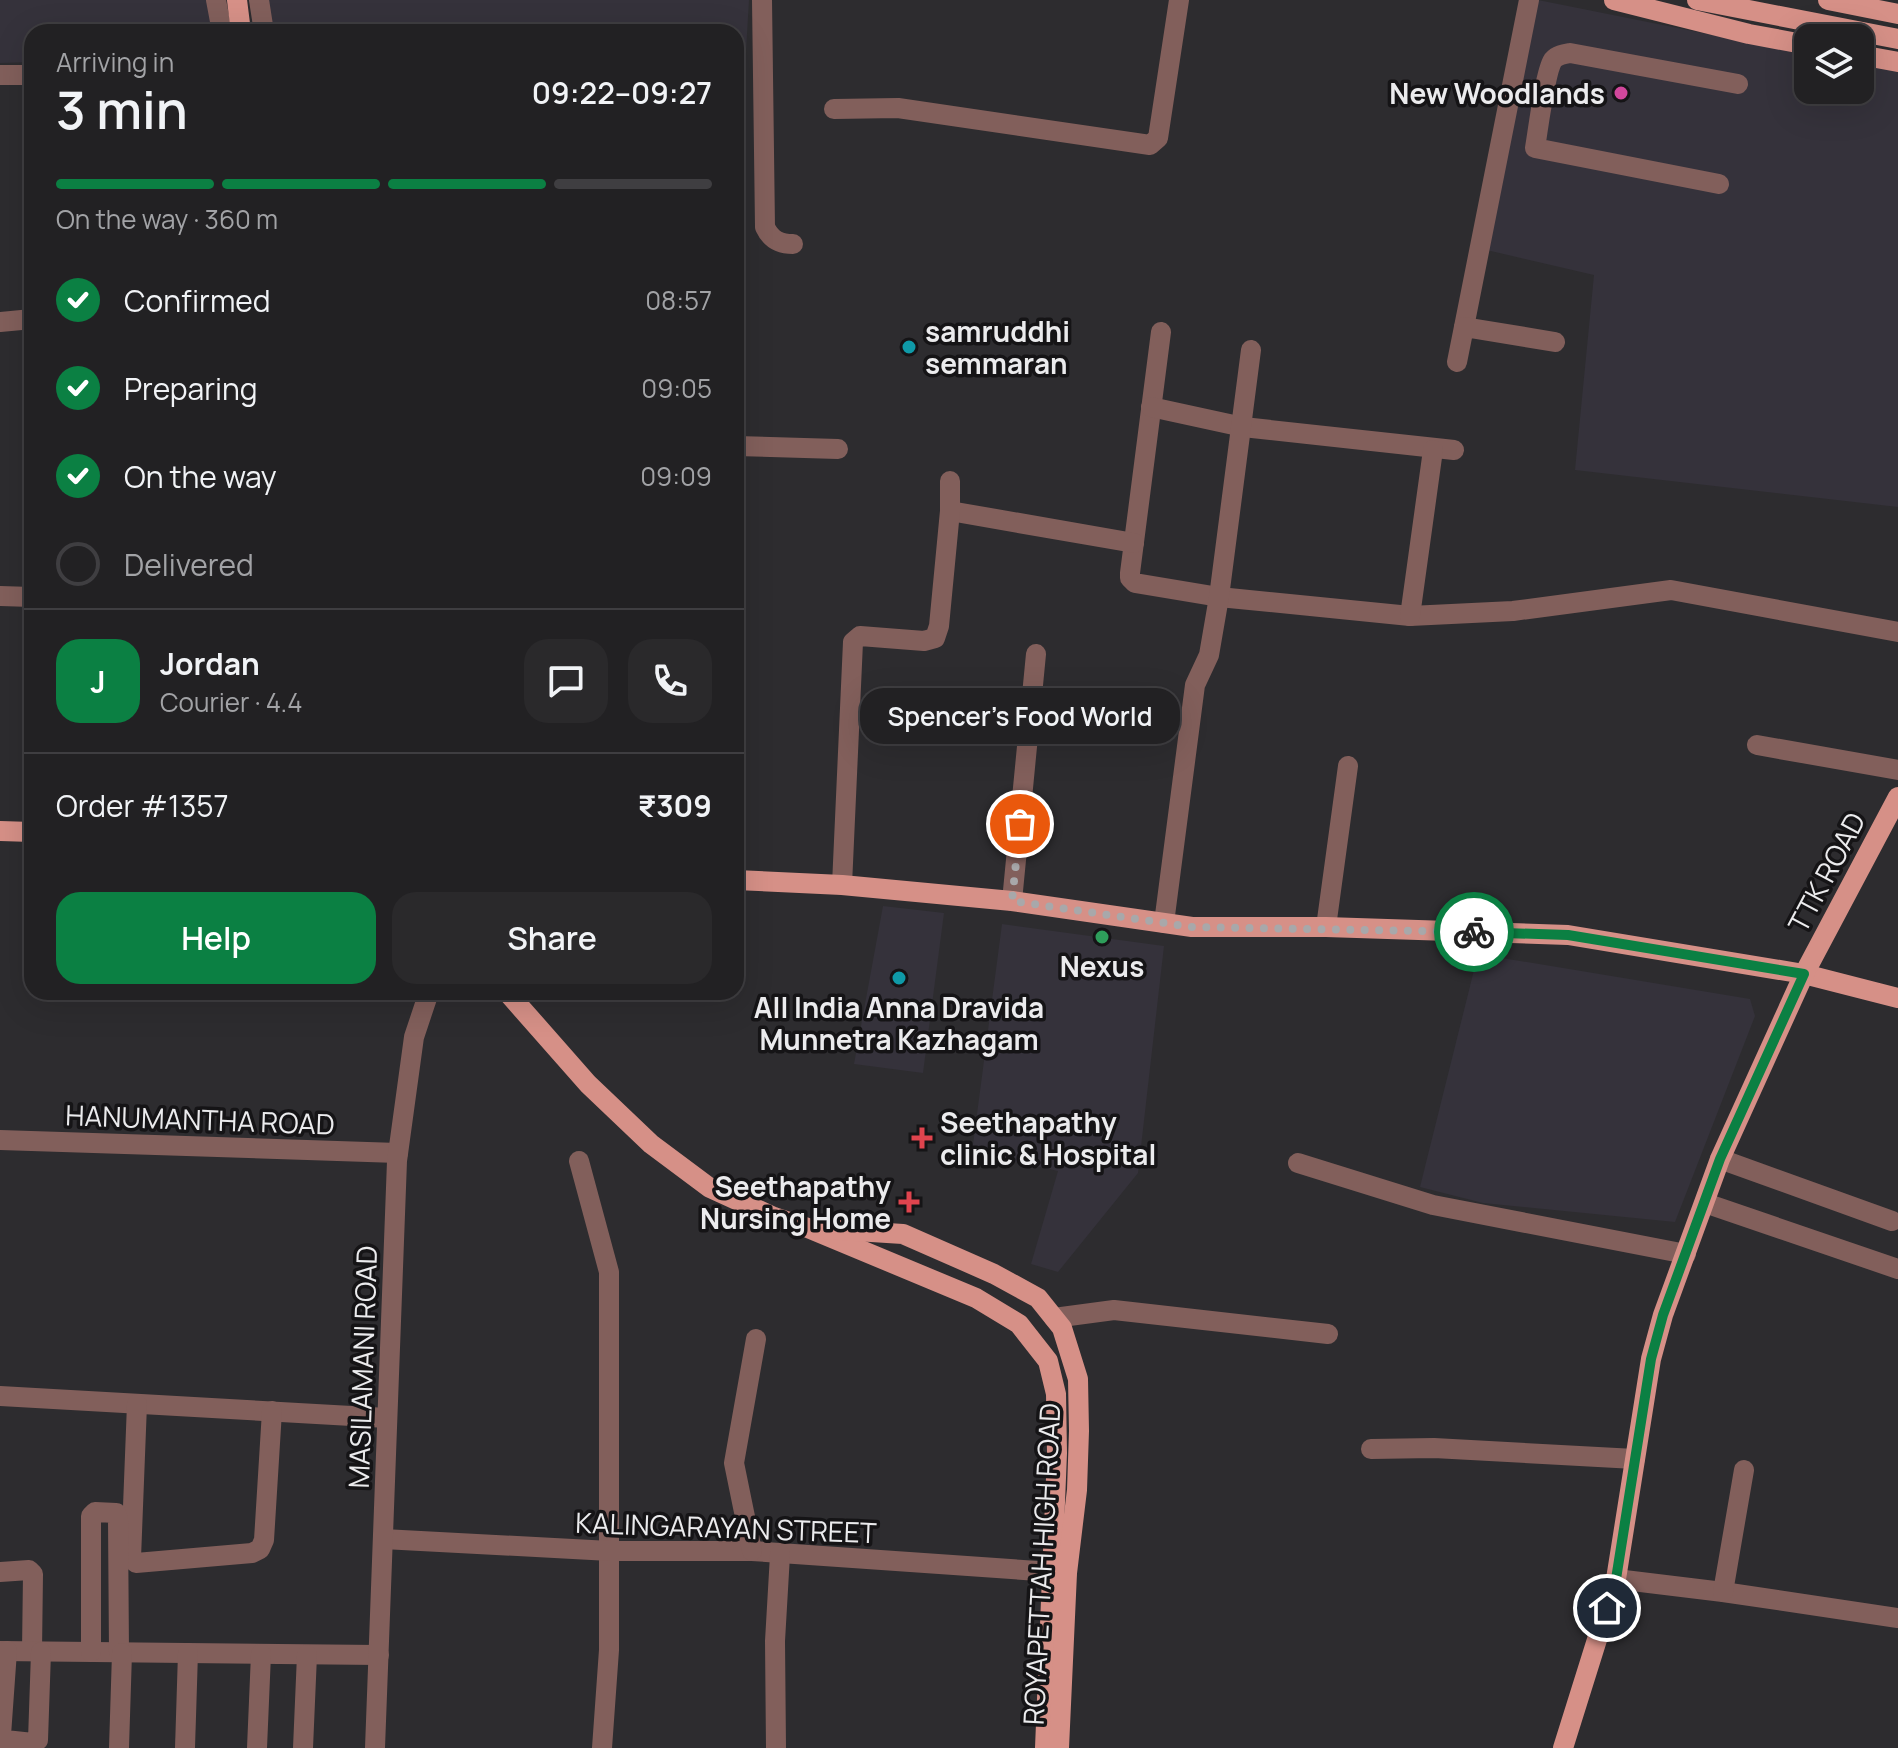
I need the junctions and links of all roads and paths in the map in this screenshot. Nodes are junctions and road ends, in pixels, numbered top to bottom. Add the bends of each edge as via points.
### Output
1 (216, 0) edge
2 (237, 0) edge
3 (259, 0) edge
4 (762, 0) edge
5 (1179, 0) edge
6 (1529, 0) edge
7 (1614, 0) edge
8 (1697, 0) edge
9 (1828, 0) edge
10 (1898, 14) edge
11 (220, 24) edge
12 (240, 24) edge
13 (263, 24) edge
14 (1898, 39) edge
15 (1794, 42) edge
16 (1874, 58) edge
17 (1898, 62) edge
18 (0, 75) edge
19 (24, 75) edge
20 (1738, 84) dead end
21 (834, 109) dead end
22 (1499, 147) junction
23 (1535, 148) junction
24 (1719, 184) dead end
25 (793, 244) dead end
26 (24, 320) edge
27 (0, 322) edge
28 (1464, 327) junction
29 (1161, 332) dead end
30 (1555, 342) dead end
31 (1251, 350) dead end
32 (1457, 362) dead end
33 (1151, 407) junction
34 (1243, 427) junction
35 (744, 446) edge
36 (838, 449) dead end
37 (1433, 450) junction
38 (1454, 450) dead end
39 (950, 481) dead end
40 (950, 511) junction
41 (1134, 543) junction
42 (0, 596) edge
43 (24, 597) edge
44 (1219, 597) junction
45 (1410, 616) junction
46 (1898, 632) edge
47 (1036, 654) dead end
48 (1757, 745) dead end
49 (1348, 766) dead end
50 (1898, 770) edge
51 (1898, 797) edge
52 (0, 831) edge
53 (24, 832) edge
54 (744, 880) edge
55 (842, 885) junction
56 (1012, 901) junction
57 (1164, 923) junction
58 (1326, 927) junction
59 (1804, 974) junction
60 (1898, 998) edge
61 (426, 1000) edge
62 (514, 1000) edge
63 (0, 1140) edge
64 (398, 1153) junction
65 (1720, 1159) junction
66 (579, 1161) dead end
67 (1298, 1163) dead end
68 (1705, 1203) junction
69 (1892, 1221) dead end
70 (808, 1228) junction
71 (1686, 1254) junction
72 (1898, 1269) edge
73 (1054, 1318) junction
74 (1328, 1334) dead end
75 (756, 1339) dead end
76 (0, 1396) edge
77 (137, 1404) junction
78 (272, 1411) junction
79 (387, 1418) junction
80 (1371, 1449) dead end
81 (1635, 1459) junction
82 (1744, 1470) dead end
83 (383, 1539) junction
84 (610, 1551) junction
85 (752, 1551) junction
86 (780, 1555) junction
87 (0, 1572) edge
88 (1060, 1573) junction
89 (1616, 1579) junction
90 (1723, 1592) junction
91 (1898, 1618) edge
92 (3, 1651) edge
93 (42, 1652) junction
94 (91, 1652) junction
95 (120, 1653) junction
96 (188, 1653) junction
97 (261, 1654) junction
98 (307, 1655) junction
99 (379, 1655) junction
100 (49, 1740) dead end
101 (119, 1748) edge
102 (185, 1748) edge
103 (257, 1748) edge
104 (303, 1748) edge
105 (375, 1748) edge
106 (602, 1748) edge
107 (776, 1748) edge
108 (1045, 1748) edge
109 (1059, 1748) edge
110 (1563, 1748) edge

1 - 11 street
2 - 12 main road
3 - 13 street
4 - 25 street via 765,227 774,239
5 - 21 street via 1155,143 898,108
6 - 22 street
7 - 15 main road
8 - 14 main road
9 - 10 main road
16 - 17 main road
18 - 19 street
20 - 23 street via 1559,55 1551,64
22 - 23 street
22 - 28 street
23 - 24 street
26 - 27 street
28 - 30 street
28 - 32 street
29 - 33 street
31 - 34 street
33 - 34 street
33 - 41 street
34 - 37 street
34 - 44 street
35 - 36 street
37 - 38 street
37 - 45 street
39 - 40 street
40 - 41 street
40 - 55 street via 935,638 855,637 851,646
41 - 44 street via 1130,578 1135,583
42 - 43 street
44 - 45 street
44 - 57 street via 1209,655 1195,685
45 - 46 street via 1513,611 1671,590
47 - 56 street
48 - 50 street
49 - 58 street
51 - 59 main road, TTK ROAD
52 - 53 main road
54 - 55 main road
55 - 56 main road
56 - 57 main road
57 - 58 main road
58 - 59 main road via 1568,935
59 - 60 main road
59 - 65 main road, TTK ROAD
61 - 64 street, MASILAMANI ROAD via 414,1037
62 - 70 main road via 588,1084 651,1144 710,1188
63 - 64 street, HANUMANTHA ROAD
64 - 79 street, MASILAMANI ROAD
65 - 68 main road, TTK ROAD
65 - 69 street
66 - 84 street via 609,1272
67 - 71 street via 1433,1205
68 - 71 main road, TTK ROAD
68 - 72 street
70 - 73 main road, ROYAPETTAH HIGH ROAD via 903,1234 1038,1298
70 - 88 main road, ROYAPETTAH HIGH ROAD via 976,1298 1019,1324 1048,1361 1056,1394
71 - 81 main road, TTK ROAD via 1651,1359
73 - 74 street via 1114,1310
73 - 88 main road, ROYAPETTAH HIGH ROAD via 1078,1379 1077,1490
75 - 85 street via 734,1463
76 - 77 street
77 - 78 street
77 - 78 street via 131,1558 136,1563 260,1549
78 - 79 street
79 - 83 street, MASILAMANI ROAD
80 - 81 street
81 - 89 main road, TTK ROAD
82 - 90 street
83 - 84 street, KALINGARAYAN STREET
83 - 99 street, MASILAMANI ROAD
84 - 85 street, KALINGARAYAN STREET
84 - 106 street
85 - 86 street, KALINGARAYAN STREET
86 - 88 street, KALINGARAYAN STREET
86 - 107 street
87 - 93 street via 33,1574
88 - 108 main road, ROYAPETTAH HIGH ROAD
88 - 109 main road, ROYAPETTAH HIGH ROAD
89 - 90 street
89 - 110 main road, TTK ROAD
90 - 91 street
92 - 93 street
92 - 93 street via 1,1735 33,1743 38,1740
93 - 94 street
93 - 100 street
94 - 95 street
94 - 95 street via 95,1512 116,1513 118,1519
95 - 96 street
95 - 101 street
96 - 97 street
96 - 102 street
97 - 98 street
97 - 103 street
98 - 99 street
98 - 104 street
99 - 105 street, MASILAMANI ROAD

